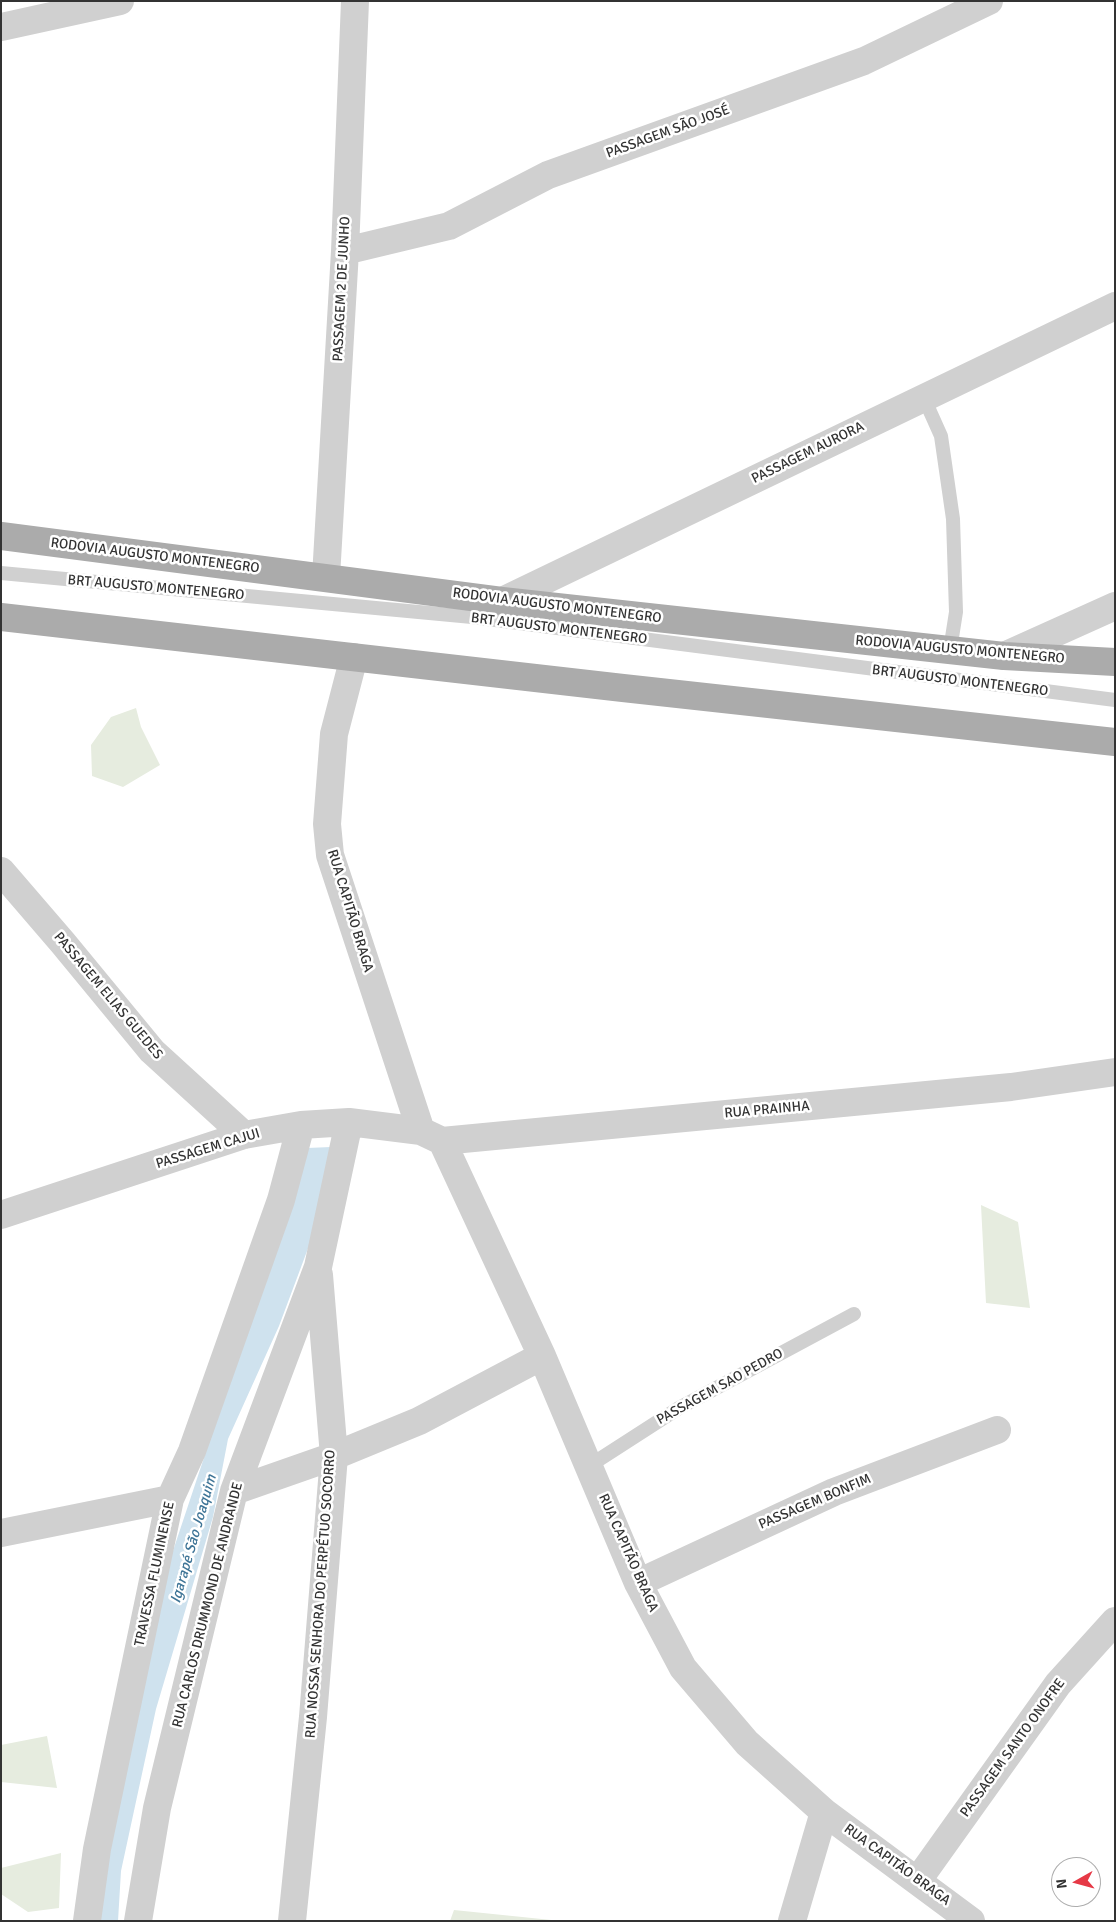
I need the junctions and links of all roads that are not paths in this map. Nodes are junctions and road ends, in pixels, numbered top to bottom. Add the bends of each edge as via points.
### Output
1 (120, 1) edge
2 (354, 1) edge
3 (988, 1) edge
4 (1, 27) edge
5 (345, 251) junction
6 (1115, 306) edge
7 (924, 398) junction
8 (1, 536) edge
9 (1, 573) edge
10 (326, 577) junction
11 (502, 601) junction
12 (1115, 606) edge
13 (1, 617) edge
14 (950, 650) junction
15 (1004, 656) junction
16 (354, 657) junction
17 (1115, 662) edge
18 (1115, 700) edge
19 (1112, 742) edge
20 (1, 871) edge
21 (1115, 1072) edge
22 (349, 1122) junction
23 (301, 1125) junction
24 (244, 1135) junction
25 (432, 1136) junction
26 (1, 1215) edge
27 (318, 1267) junction
28 (854, 1314) dead end
29 (542, 1356) junction
30 (997, 1430) dead end
31 (334, 1456) junction
32 (589, 1466) junction
33 (234, 1491) junction
34 (170, 1499) junction
35 (1, 1533) edge
36 (638, 1583) junction
37 (1115, 1621) edge
38 (824, 1812) junction
39 (918, 1880) junction
40 (87, 1921) edge
41 (138, 1921) edge
42 (292, 1921) edge
43 (792, 1921) edge
44 (971, 1921) edge

1 - 4 street
2 - 5 street, PASSAGEM 2 DE JUNHO
3 - 5 street, PASSAGEM SÃO JOSÉ via 864,61 548,175 449,226
5 - 10 street, PASSAGEM 2 DE JUNHO
6 - 7 street, PASSAGEM AURORA
7 - 11 street, PASSAGEM AURORA
7 - 14 lane via 941,436 953,520 956,612
8 - 10 main road, RODOVIA AUGUSTO MONTENEGRO
9 - 18 lane, BRT AUGUSTO MONTENEGRO via 472,617
10 - 11 main road, RODOVIA AUGUSTO MONTENEGRO
11 - 14 main road, RODOVIA AUGUSTO MONTENEGRO
12 - 15 street
13 - 16 main road
14 - 15 main road, RODOVIA AUGUSTO MONTENEGRO
15 - 17 main road, RODOVIA AUGUSTO MONTENEGRO
16 - 19 main road
16 - 25 street, RUA CAPITÃO BRAGA via 334,734 327,824 330,855
20 - 24 street, PASSAGEM ELIAS GUEDES via 152,1051
21 - 25 street, RUA PRAINHA via 1011,1087
22 - 23 street, PASSAGEM CAJUI
22 - 25 street, PASSAGEM CAJUI
22 - 27 street, RUA CARLOS DRUMMOND DE ANDRANDE
23 - 24 street, PASSAGEM CAJUI
23 - 34 street, TRAVESSA FLUMINENSE via 275,1218 192,1451
24 - 26 street, PASSAGEM CAJUI
25 - 29 street, RUA CAPITÃO BRAGA
27 - 31 street, RUA NOSSA SENHORA DO PERPÉTUO SOCORRO
27 - 33 street, RUA CARLOS DRUMMOND DE ANDRANDE
28 - 32 lane, PASSAGEM SAO PEDRO via 680,1408
29 - 31 street via 419,1421
29 - 32 street, RUA CAPITÃO BRAGA
30 - 36 street, PASSAGEM BONFIM via 834,1492
31 - 33 street
31 - 42 street, RUA NOSSA SENHORA DO PERPÉTUO SOCORRO via 313,1717
32 - 36 street, RUA CAPITÃO BRAGA
33 - 41 street, RUA CARLOS DRUMMOND DE ANDRANDE via 157,1808
34 - 35 street
34 - 40 street, TRAVESSA FLUMINENSE via 97,1849
36 - 38 street, RUA CAPITÃO BRAGA via 683,1668 747,1743
37 - 39 street, PASSAGEM SANTO ONOFRE via 1058,1684
38 - 39 street, RUA CAPITÃO BRAGA
38 - 43 street
39 - 44 street, RUA CAPITÃO BRAGA

